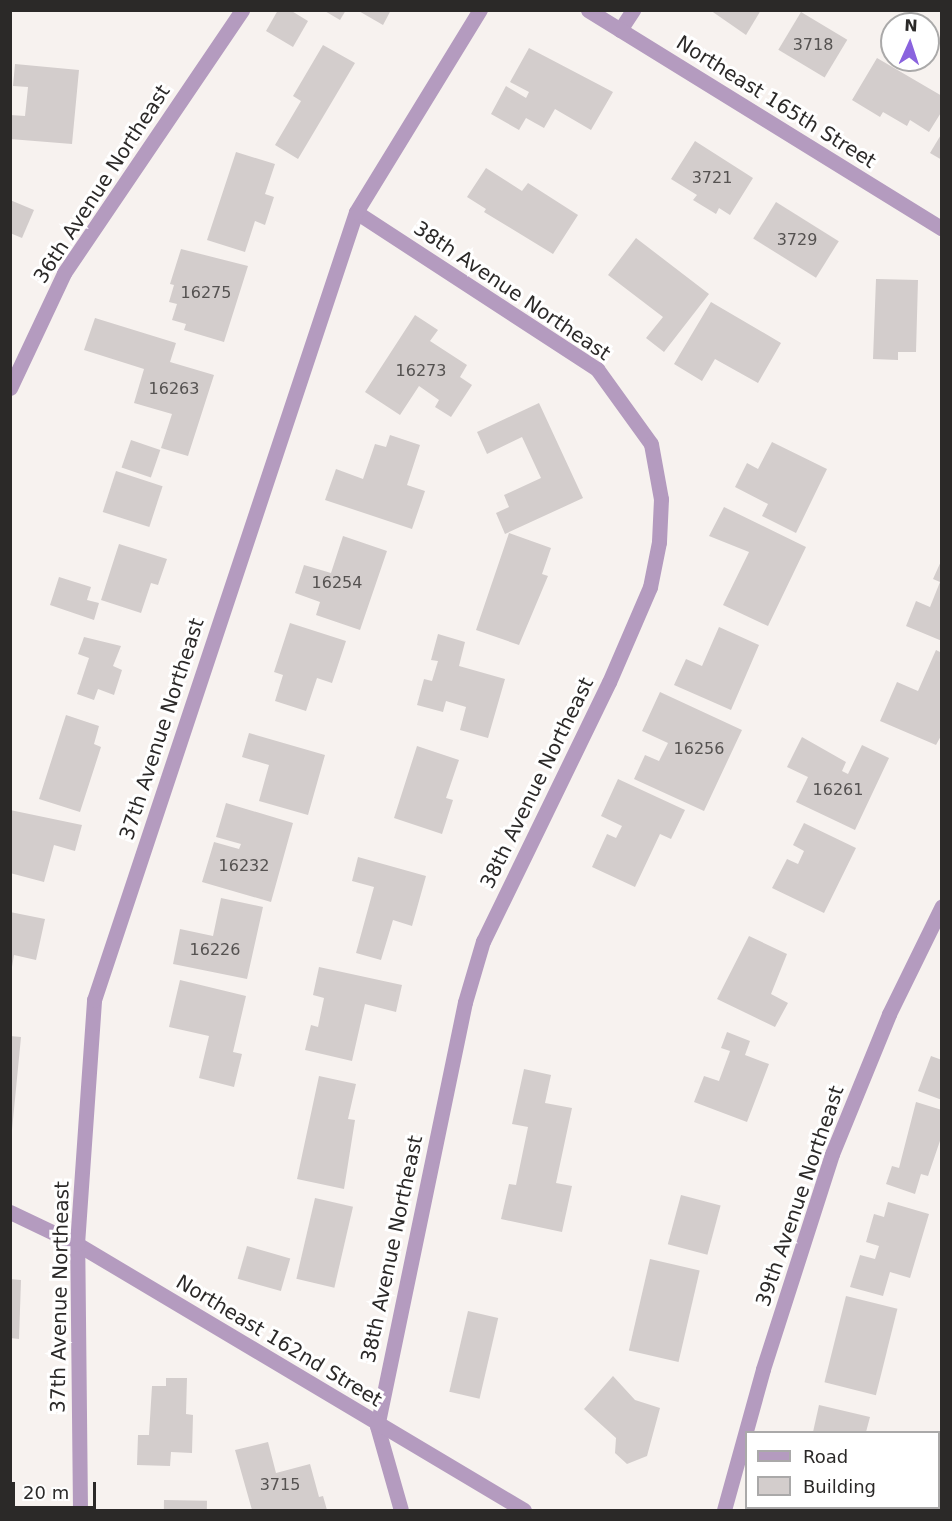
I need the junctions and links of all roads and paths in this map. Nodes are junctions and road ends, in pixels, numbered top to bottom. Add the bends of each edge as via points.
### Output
1 (242, 10) edge
2 (480, 10) edge
3 (588, 10) edge
4 (633, 10) edge
5 (620, 30) junction
6 (356, 212) junction
7 (942, 229) edge
8 (10, 388) edge
9 (942, 906) edge
10 (10, 1212) edge
11 (77, 1244) junction
12 (377, 1426) junction
13 (746, 1431) edge
14 (745, 1436) edge
15 (80, 1510) edge
16 (400, 1510) edge
17 (524, 1510) edge
18 (724, 1510) edge

1 - 8 street, 36th Avenue Northeast via 64,273
2 - 6 street, 37th Avenue Northeast
3 - 5 street, Northeast 165th Street
4 - 5 street
5 - 7 street, Northeast 165th Street
6 - 11 street, 37th Avenue Northeast via 94,1000
6 - 12 street, 38th Avenue Northeast via 597,369 651,444 661,499 659,542 650,587 609,682 483,941 465,1002
9 - 13 street, 39th Avenue Northeast via 889,1014 832,1154
10 - 11 street, Northeast 162nd Street
11 - 12 street, Northeast 162nd Street
11 - 15 street, 37th Avenue Northeast
12 - 16 street, 38th Avenue Northeast
12 - 17 street, Northeast 162nd Street
14 - 18 street, 39th Avenue Northeast

